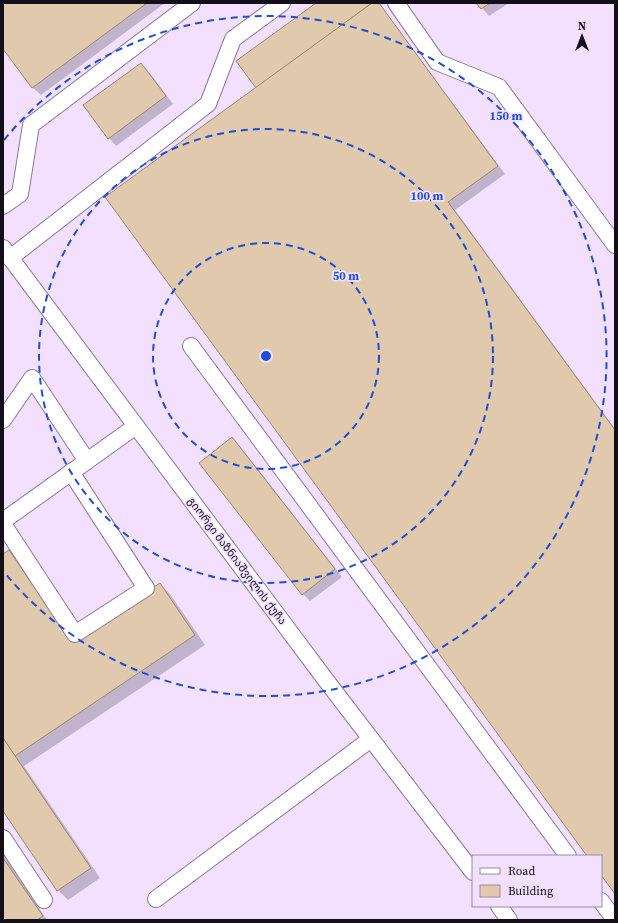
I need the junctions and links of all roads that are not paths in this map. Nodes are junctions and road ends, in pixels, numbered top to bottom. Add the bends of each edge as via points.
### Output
1 (192, 3) edge
2 (282, 3) edge
3 (396, 3) edge
4 (3, 206) edge
5 (615, 246) edge
6 (5, 251) edge
7 (192, 346) dead end
8 (3, 420) edge
9 (136, 426) junction
10 (88, 461) junction
11 (71, 472) junction
12 (3, 521) edge
13 (3, 524) edge
14 (371, 739) junction
15 (3, 838) edge
16 (567, 855) edge
17 (472, 871) edge
18 (156, 899) dead end
19 (44, 900) dead end
20 (602, 902) edge
21 (500, 907) edge
22 (509, 920) edge
23 (615, 920) edge

1 - 4 street via 31,126 20,194
2 - 6 street via 233,39 208,104
3 - 5 street via 438,62 499,87
6 - 9 street, გიორგი მაზნიაშვილის ქუჩა
7 - 16 street
8 - 10 street via 32,378
9 - 10 street
9 - 14 street, გიორგი მაზნიაშვილის ქუჩა
10 - 11 street
11 - 12 street
11 - 13 street via 146,588 75,634
14 - 17 street, გიორგი მაზნიაშვილის ქუჩა
14 - 18 street
15 - 19 street
20 - 23 street
21 - 22 street

